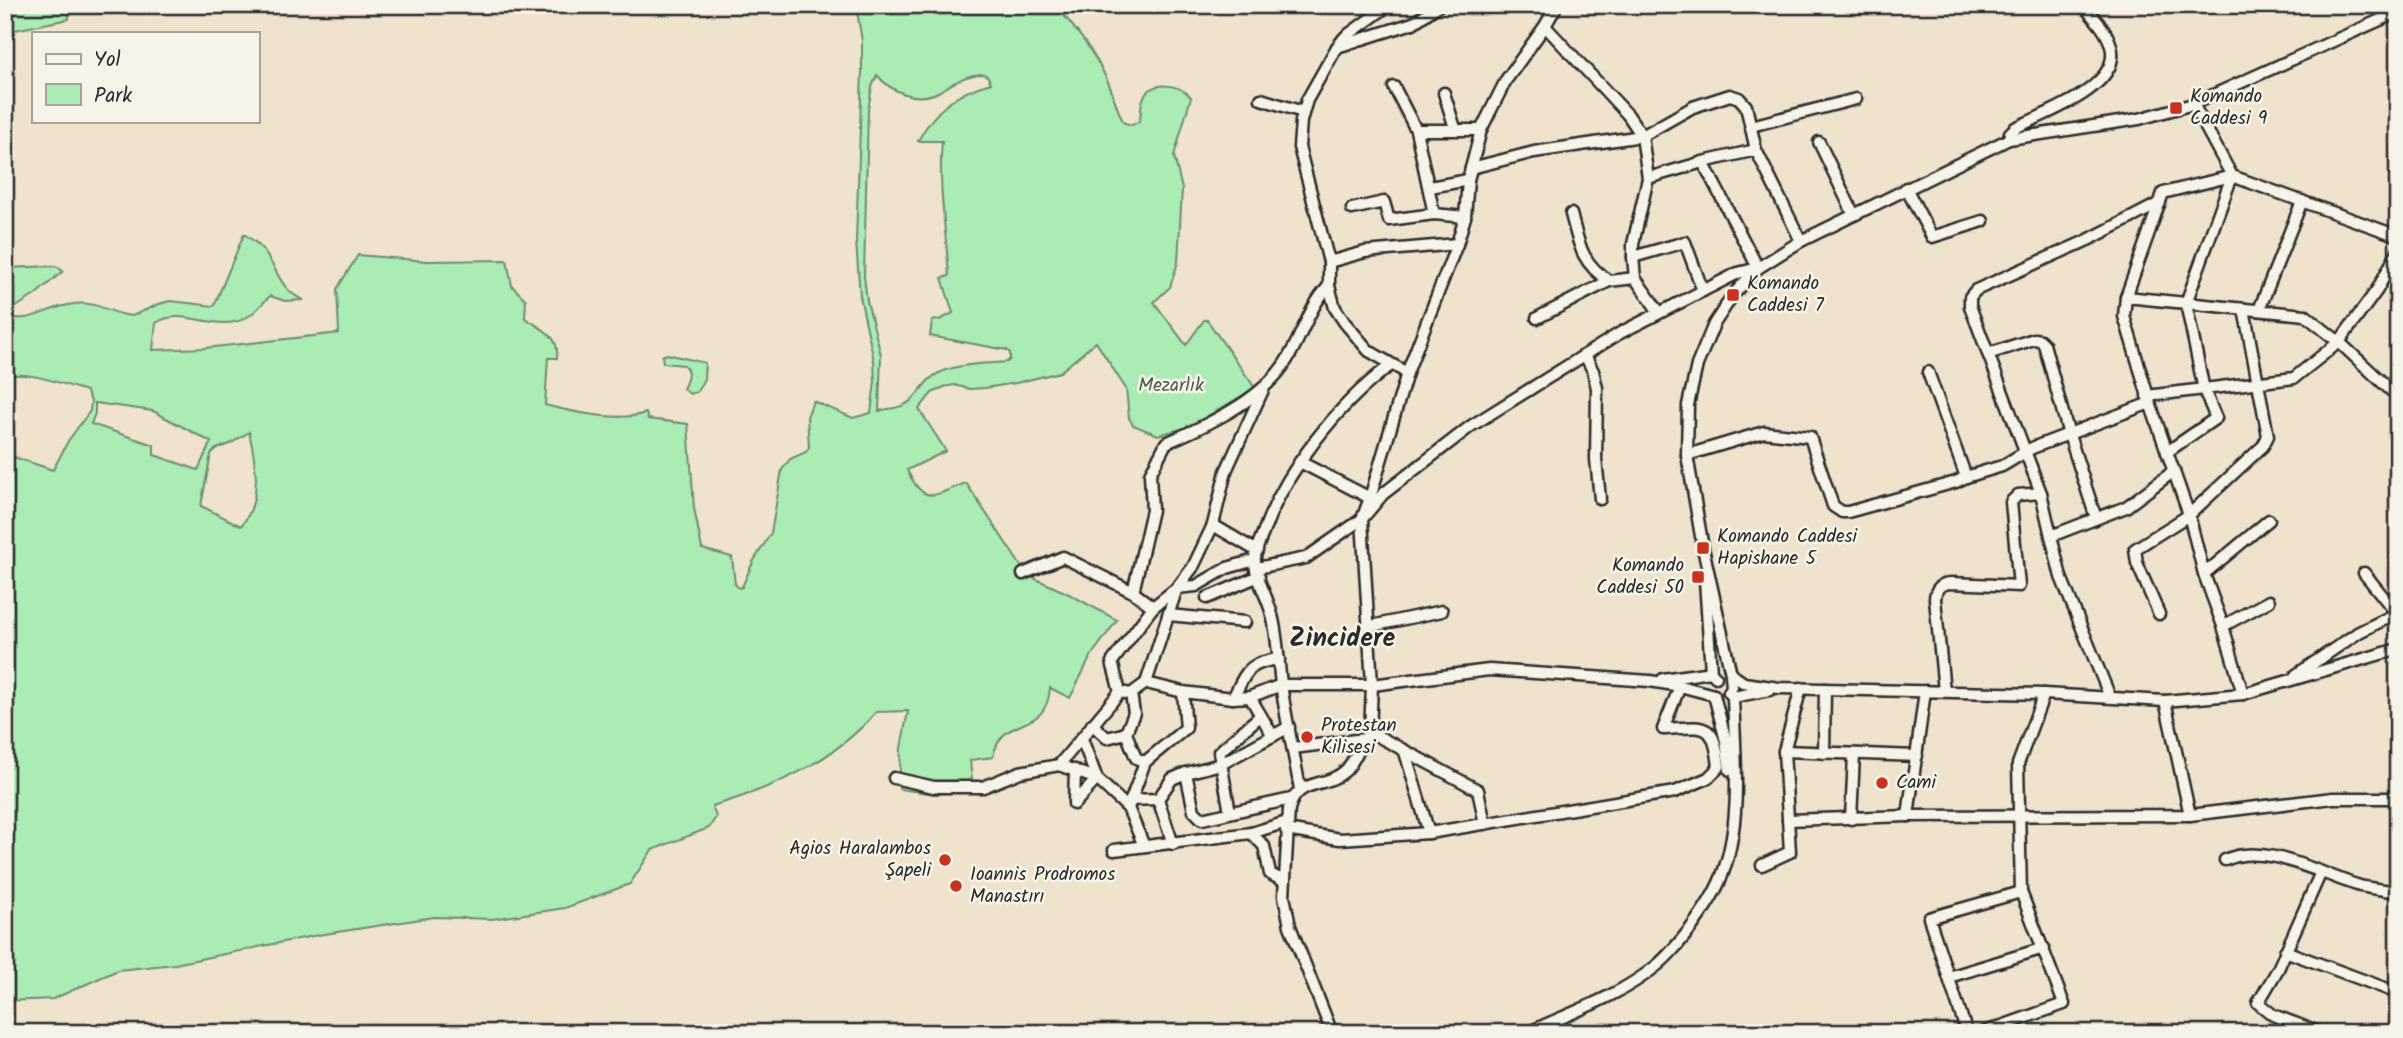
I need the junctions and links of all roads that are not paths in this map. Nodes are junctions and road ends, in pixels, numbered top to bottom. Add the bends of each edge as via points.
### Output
1 (1389, 5) edge
2 (1439, 5) edge
3 (1557, 5) edge
4 (2083, 5) edge
5 (2398, 12) edge
6 (1545, 26) junction
7 (1337, 47) junction
8 (1394, 87) dead end
9 (1444, 93) dead end
10 (1261, 99) dead end
11 (1856, 99) dead end
12 (2193, 104) junction
13 (1303, 112) junction
14 (1751, 126) junction
15 (1455, 128) junction
16 (1416, 130) junction
17 (1481, 130) junction
18 (1642, 136) junction
19 (2009, 139) junction
20 (1819, 142) dead end
21 (1756, 150) junction
22 (1703, 162) junction
23 (1471, 168) junction
24 (2232, 176) junction
25 (1648, 178) junction
26 (1468, 180) junction
27 (1430, 187) junction
28 (1906, 188) junction
29 (2302, 201) junction
30 (2160, 203) junction
31 (1352, 209) dead end
32 (1434, 214) junction
33 (1571, 214) dead end
34 (1854, 215) junction
35 (1465, 217) junction
36 (1983, 221) dead end
37 (2398, 236) edge
38 (1801, 241) junction
39 (1457, 244) junction
40 (2398, 251) edge
41 (1633, 257) junction
42 (1329, 262) junction
43 (1758, 268) junction
44 (1635, 278) junction
45 (1609, 281) junction
46 (1329, 286) junction
47 (1703, 291) junction
48 (2126, 297) junction
49 (2186, 303) junction
50 (2244, 309) junction
51 (2259, 310) junction
52 (1659, 312) junction
53 (1537, 318) dead end
54 (2339, 342) junction
55 (1988, 354) junction
56 (1585, 355) junction
57 (1391, 365) junction
58 (1928, 372) dead end
59 (1407, 373) junction
60 (2258, 384) junction
61 (1264, 390) junction
62 (2204, 390) junction
63 (2396, 395) edge
64 (2148, 400) junction
65 (2069, 435) junction
66 (1688, 438) junction
67 (1714, 446) junction
68 (2026, 451) junction
69 (2167, 452) junction
70 (1687, 455) junction
71 (1300, 462) junction
72 (2174, 471) junction
73 (1966, 477) junction
74 (2041, 493) junction
75 (1370, 498) junction
76 (1600, 499) dead end
77 (2189, 515) junction
78 (2096, 518) junction
79 (1362, 519) junction
80 (2269, 520) dead end
81 (1213, 525) junction
82 (2051, 536) junction
83 (1703, 548) junction
84 (1257, 564) junction
85 (2364, 573) dead end
86 (1023, 574) dead end
87 (2204, 574) junction
88 (1177, 588) junction
89 (1133, 592) junction
90 (1207, 598) dead end
91 (2269, 601) dead end
92 (1153, 607) junction
93 (1442, 611) dead end
94 (2159, 614) dead end
95 (2397, 614) edge
96 (1168, 615) junction
97 (1245, 622) dead end
98 (2223, 626) junction
99 (1367, 627) junction
100 (2398, 649) edge
101 (1279, 659) junction
102 (1713, 675) junction
103 (1730, 676) junction
104 (1650, 681) junction
105 (2287, 681) junction
106 (1146, 683) junction
107 (1282, 685) junction
108 (1372, 685) junction
109 (1680, 685) junction
110 (1779, 688) junction
111 (1801, 688) junction
112 (1825, 689) junction
113 (1926, 691) junction
114 (1944, 691) junction
115 (1120, 692) junction
116 (1183, 692) junction
117 (1715, 693) junction
118 (1131, 694) junction
119 (2044, 694) junction
120 (2243, 694) junction
121 (1731, 695) junction
122 (2110, 696) junction
123 (1250, 697) junction
124 (1233, 698) junction
125 (2165, 701) junction
126 (1260, 716) junction
127 (1092, 723) junction
128 (1289, 727) junction
129 (1126, 733) junction
130 (1273, 736) junction
131 (1367, 736) junction
132 (1082, 739) junction
133 (1293, 748) junction
134 (1784, 751) junction
135 (1405, 752) junction
136 (1824, 753) junction
137 (1854, 755) junction
138 (1917, 756) junction
139 (1145, 762) junction
140 (1221, 764) junction
141 (1059, 765) junction
142 (1075, 770) junction
143 (1186, 773) junction
144 (894, 778) dead end
145 (1097, 779) junction
146 (1300, 789) junction
147 (2398, 798) edge
148 (1158, 799) junction
149 (1291, 799) junction
150 (1130, 804) junction
151 (1735, 806) junction
152 (1230, 812) junction
153 (2190, 815) junction
154 (1908, 816) junction
155 (2017, 816) junction
156 (1851, 819) junction
157 (1788, 820) junction
158 (1485, 824) junction
159 (1286, 826) junction
160 (1251, 833) junction
161 (1429, 833) junction
162 (1173, 844) junction
163 (1144, 846) junction
164 (1114, 850) dead end
165 (2225, 860) dead end
166 (1762, 865) dead end
167 (2321, 872) junction
168 (1284, 881) junction
169 (2021, 892) junction
170 (2398, 892) edge
171 (2044, 948) junction
172 (2285, 951) junction
173 (1949, 977) junction
174 (2398, 993) edge
175 (1332, 1033) edge
176 (1527, 1033) edge
177 (1967, 1033) edge
178 (1982, 1033) edge
179 (2321, 1033) edge

1 - 7 street
2 - 7 street via 1413,23
3 - 6 street
4 - 19 street via 2112,47 2108,72 2096,86 2015,128
5 - 12 street
6 - 17 street via 1506,80
6 - 18 street
7 - 13 street
8 - 16 street
9 - 15 street
10 - 13 street
11 - 14 street
12 - 19 street via 2140,119
12 - 24 street
13 - 42 street via 1299,147
14 - 18 street via 1746,106 1730,95 1693,107
14 - 21 street
15 - 16 street
15 - 17 street
16 - 27 street
17 - 23 street
18 - 23 street via 1534,152
18 - 25 street
19 - 28 street
20 - 34 street
21 - 22 street
21 - 38 street
22 - 25 street
22 - 43 street
23 - 26 street
24 - 29 street
24 - 30 street via 2163,193
24 - 49 street
25 - 41 street
26 - 27 street
26 - 35 street
27 - 32 street
28 - 34 street
28 - 36 street via 1932,237
29 - 37 street
29 - 51 street
30 - 48 street
30 - 55 street via 1976,290 1970,306
31 - 32 street via 1384,202 1389,220
32 - 35 street
33 - 45 street via 1585,259
34 - 38 street
35 - 39 street
38 - 43 street
39 - 42 street via 1365,252
39 - 59 street
40 - 54 street via 2377,290
41 - 44 street
41 - 47 street via 1685,242
42 - 46 street
43 - 47 street
43 - 66 street via 1714,324 1697,365 1688,405
44 - 45 street
44 - 52 street
45 - 53 street
46 - 57 street via 1345,323 1370,351
46 - 61 street via 1318,297 1284,365
47 - 52 street
48 - 49 street
48 - 64 street via 2124,316
49 - 50 street
49 - 62 street
50 - 51 street
50 - 60 street
51 - 54 street via 2305,315
52 - 56 street
54 - 60 street via 2294,378
54 - 63 street
55 - 65 street via 2034,339 2042,342
55 - 68 street
56 - 76 street via 1597,388
56 - 79 street via 1471,426 1383,494
57 - 59 street
57 - 71 street via 1329,424
58 - 73 street
59 - 75 street
60 - 62 street
60 - 77 street via 2269,430 2266,441
61 - 81 street via 1226,471
61 - 89 street via 1198,430 1166,443 1150,474 1152,510
62 - 64 street
62 - 69 street via 2216,418
64 - 65 street
64 - 69 street
65 - 68 street
65 - 78 street
66 - 67 street
66 - 70 street
67 - 70 street
67 - 73 street via 1764,432 1810,437 1833,506 1842,512
68 - 73 street via 1995,469
68 - 74 street
69 - 72 street
70 - 83 street
71 - 75 street
71 - 84 street via 1270,513
72 - 77 street
72 - 78 street via 2126,506
74 - 82 street
74 - 114 street via 2018,495 2011,502 2019,586 1951,583 1937,590
75 - 79 street
77 - 87 street
77 - 94 street via 2135,549
78 - 82 street
79 - 84 street via 1306,558
79 - 99 street
80 - 87 street
81 - 84 street
81 - 88 street
82 - 122 street via 2061,577
83 - 102 street
83 - 103 street
84 - 88 street via 1227,568 1196,586
84 - 90 street
84 - 101 street via 1273,615
85 - 95 street
86 - 89 street via 1063,557
87 - 98 street
88 - 92 street
88 - 96 street
89 - 92 street
91 - 98 street
92 - 115 street via 1112,662
93 - 99 street
95 - 105 street via 2359,632
96 - 97 street
96 - 106 street
98 - 120 street
99 - 108 street
100 - 105 street
101 - 107 street
101 - 124 street via 1259,661 1246,672
102 - 103 street
102 - 104 street
102 - 117 street
103 - 110 street
103 - 121 street
104 - 108 street via 1489,670
104 - 109 street
105 - 120 street
106 - 116 street
106 - 118 street
107 - 108 street
107 - 123 street
107 - 128 street
108 - 131 street
109 - 117 street
109 - 158 street via 1663,729 1699,727 1711,732 1719,767 1707,778 1675,792
110 - 111 street
110 - 121 street
111 - 112 street
111 - 134 street
112 - 113 street
112 - 136 street
113 - 114 street
113 - 138 street
114 - 119 street
115 - 118 street
115 - 127 street
116 - 124 street
116 - 139 street via 1186,729
117 - 121 street
117 - 151 street
118 - 129 street via 1133,713
119 - 122 street
119 - 155 street via 2018,764
120 - 125 street
121 - 151 street
122 - 125 street
123 - 124 street
123 - 126 street
125 - 153 street
126 - 130 street
126 - 140 street via 1219,752
127 - 129 street via 1107,738
127 - 132 street
128 - 130 street
128 - 133 street
129 - 139 street via 1136,758
130 - 140 street
131 - 133 street
131 - 135 street
131 - 146 street via 1345,771
132 - 141 street
132 - 145 street
133 - 146 street
134 - 136 street
134 - 157 street
135 - 158 street via 1478,790
135 - 161 street
136 - 137 street
137 - 138 street
137 - 156 street
138 - 154 street
139 - 150 street
140 - 143 street
140 - 152 street
141 - 142 street
141 - 144 street via 1020,772 983,787 934,787
142 - 145 street
142 - 145 street via 1074,804
143 - 148 street via 1172,779
143 - 152 street via 1194,811 1202,819
145 - 150 street
146 - 149 street
147 - 153 street via 2333,798
148 - 150 street
148 - 162 street
149 - 152 street
149 - 159 street
150 - 163 street
151 - 176 street via 1721,878 1679,943 1655,967 1614,994
153 - 155 street
154 - 155 street
154 - 156 street
155 - 169 street
156 - 157 street
157 - 166 street via 1790,852
158 - 161 street
159 - 160 street
159 - 161 street via 1340,839
159 - 168 street
160 - 162 street
160 - 168 street via 1264,846 1269,874
162 - 163 street
163 - 164 street
165 - 167 street via 2265,855
167 - 170 street via 2360,886
167 - 172 street
168 - 175 street via 1290,926
169 - 171 street
169 - 173 street via 1929,918
171 - 173 street
171 - 178 street via 2064,1004
172 - 174 street
172 - 179 street via 2259,1003 2273,1015
173 - 177 street

